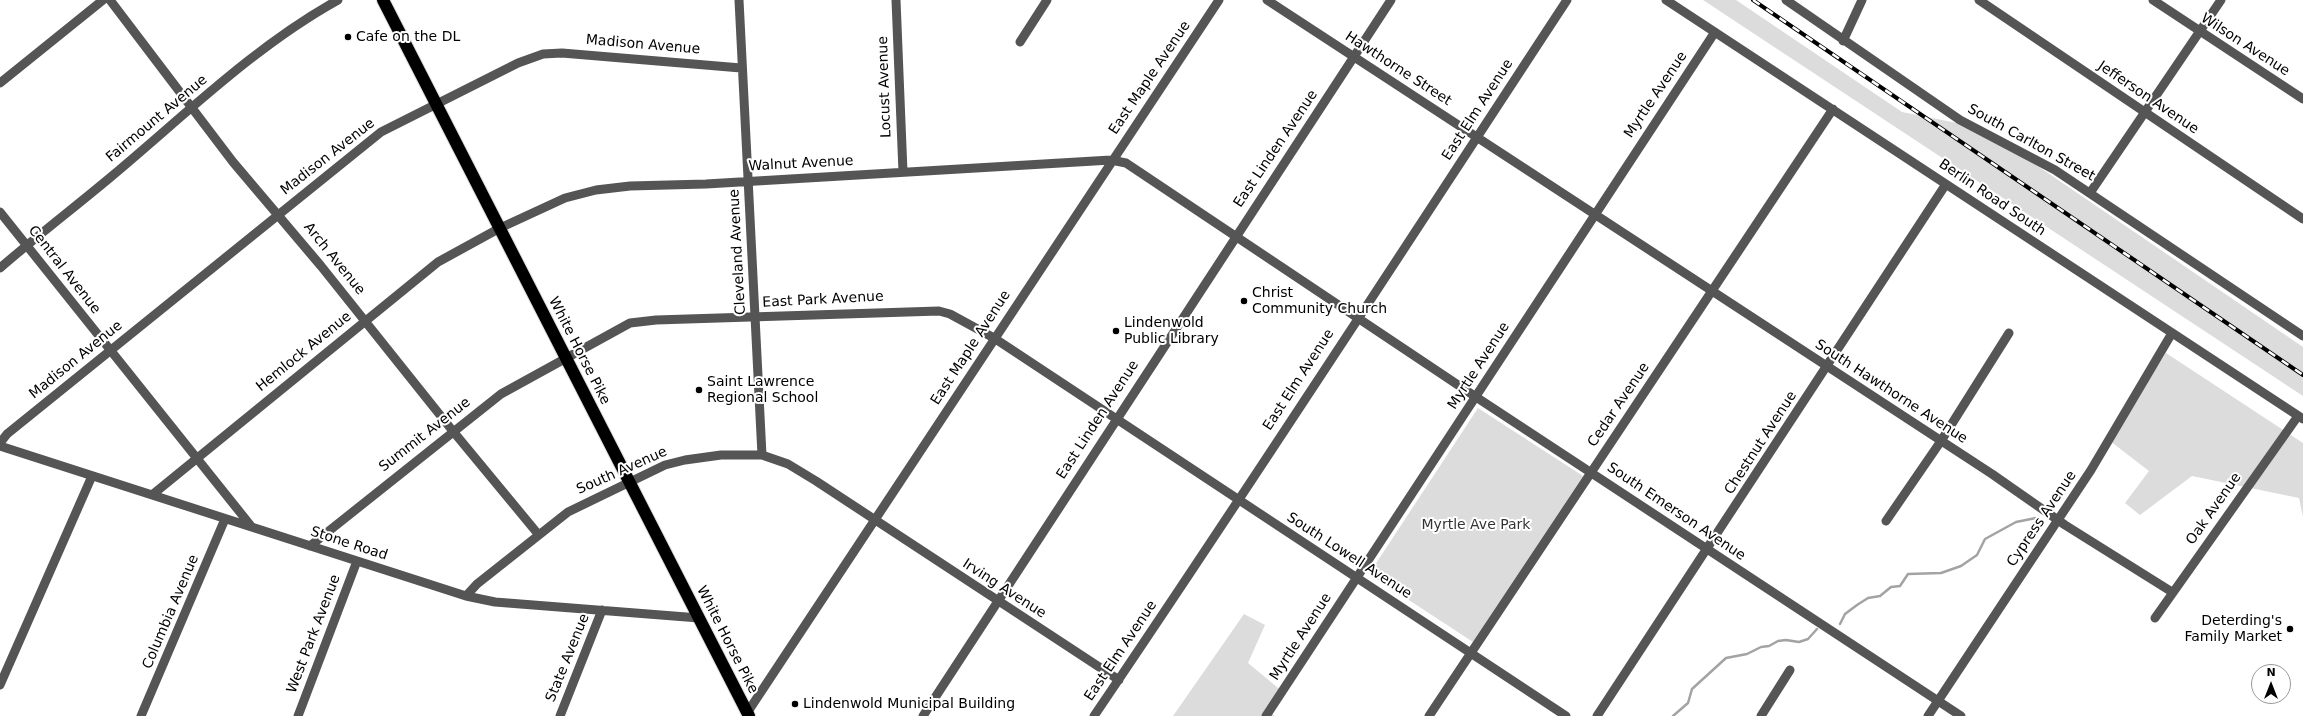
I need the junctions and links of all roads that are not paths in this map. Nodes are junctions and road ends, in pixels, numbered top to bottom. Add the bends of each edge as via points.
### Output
1 (103, 0) edge
2 (110, 0) edge
3 (338, 0) edge
4 (383, 0) edge
5 (739, 0) edge
6 (896, 0) edge
7 (1047, 0) edge
8 (1219, 0) edge
9 (1267, 0) edge
10 (1391, 0) edge
11 (1567, 0) edge
12 (1666, 0) edge
13 (1786, 0) edge
14 (1862, 0) edge
15 (1979, 0) edge
16 (2153, 0) edge
17 (2221, 0) edge
18 (1715, 32) junction
19 (2200, 32) junction
20 (1843, 41) junction
21 (1020, 42) dead end
22 (1354, 58) junction
23 (741, 68) junction
24 (0, 83) edge
25 (2303, 99) edge
26 (436, 104) junction
27 (191, 107) junction
28 (1833, 109) junction
29 (2144, 112) junction
30 (1479, 137) junction
31 (1112, 160) junction
32 (903, 172) junction
33 (748, 182) junction
34 (1946, 184) junction
35 (2090, 192) junction
36 (0, 212) edge
37 (278, 214) junction
38 (1595, 214) junction
39 (2303, 219) edge
40 (500, 228) junction
41 (1235, 236) junction
42 (27, 245) junction
43 (0, 268) edge
44 (1712, 291) junction
45 (946, 312) joint
46 (755, 317) junction
47 (1357, 318) junction
48 (365, 320) junction
49 (2009, 333) dead end
50 (2172, 333) junction
51 (2303, 336) edge
52 (994, 338) junction
53 (110, 350) junction
54 (566, 357) junction
55 (1827, 368) junction
56 (1476, 397) junction
57 (1116, 418) junction
58 (2301, 418) edge
59 (452, 430) junction
60 (1941, 441) junction
61 (0, 443) edge
62 (0, 446) edge
63 (762, 455) junction
64 (195, 458) junction
65 (1591, 473) junction
66 (92, 476) junction
67 (629, 482) junction
68 (152, 495) junction
69 (1238, 499) junction
70 (225, 519) junction
71 (2058, 520) junction
72 (875, 521) junction
73 (1886, 521) dead end
74 (251, 526) junction
75 (538, 534) junction
76 (310, 546) junction
77 (1708, 550) junction
78 (357, 561) junction
79 (1357, 578) junction
80 (2172, 592) junction
81 (466, 596) junction
82 (997, 601) junction
83 (602, 610) junction
84 (699, 618) junction
85 (2155, 618) dead end
86 (1471, 653) junction
87 (1790, 670) dead end
88 (1119, 680) junction
89 (0, 685) edge
90 (1938, 701) junction
91 (748, 714) edge
92 (141, 716) edge
93 (298, 716) edge
94 (560, 716) edge
95 (923, 716) edge
96 (1094, 716) edge
97 (1266, 716) edge
98 (1429, 716) edge
99 (1566, 716) edge
100 (1597, 716) edge
101 (1761, 716) edge
102 (1928, 716) edge
103 (1961, 716) edge

1 - 24 street
2 - 27 street, Arch Avenue
3 - 27 street, Fairmount Avenue via 286,33
4 - 26 highway, White Horse Pike
5 - 23 street, Cleveland Avenue
6 - 32 street, Locust Avenue
7 - 21 street
8 - 31 street, East Maple Avenue
9 - 22 street, Hawthorne Street
10 - 22 street, East Linden Avenue
11 - 30 street, East Elm Avenue
12 - 18 street, Berlin Road South
13 - 20 street, South Carlton Street
14 - 20 street
15 - 29 street, Jefferson Avenue
16 - 19 street, Wilson Avenue
17 - 19 street
18 - 28 street, Berlin Road South
18 - 38 street, Myrtle Avenue
19 - 25 street, Wilson Avenue
19 - 29 street
20 - 35 street, South Carlton Street via 1960,120 2055,170
22 - 30 street, Hawthorne Street
22 - 41 street, East Linden Avenue
23 - 26 street, Madison Avenue via 562,53 543,54 518,62
23 - 33 street, Cleveland Avenue
26 - 37 street, Madison Avenue via 381,132
26 - 40 highway, White Horse Pike
27 - 37 street, Arch Avenue via 233,162
27 - 42 street, Fairmount Avenue via 112,177
28 - 34 street, Berlin Road South
28 - 44 street, Cedar Avenue
29 - 35 street
29 - 39 street, Jefferson Avenue
30 - 38 street, Hawthorne Street
30 - 47 street, East Elm Avenue
31 - 32 street, Walnut Avenue
31 - 41 street, South Emerson Avenue via 1126,163
31 - 52 street, East Maple Avenue
32 - 33 street, Walnut Avenue
33 - 40 street, Walnut Avenue via 596,190 565,198
33 - 46 street, Cleveland Avenue
34 - 50 street, Berlin Road South
34 - 55 street, Chestnut Avenue
35 - 51 street, South Carlton Street
36 - 42 street, Central Avenue
37 - 48 street, Arch Avenue
37 - 53 street, Madison Avenue
38 - 44 street, South Hawthorne Avenue
38 - 56 street, Myrtle Avenue
40 - 48 street, Hemlock Avenue via 438,262
40 - 54 highway, White Horse Pike
41 - 47 street, South Emerson Avenue
41 - 57 street, East Linden Avenue
42 - 43 street, Fairmount Avenue
42 - 53 street, Central Avenue
44 - 55 street, South Hawthorne Avenue
44 - 65 street, Cedar Avenue
45 - 46 street, East Park Avenue via 925,310
45 - 52 street, South Lowell Avenue
46 - 54 street, East Park Avenue via 630,323
46 - 63 street, Cleveland Avenue
47 - 56 street, South Emerson Avenue
47 - 69 street, East Elm Avenue
48 - 59 street, Arch Avenue
48 - 64 street, Hemlock Avenue
49 - 60 street
50 - 58 street, Berlin Road South
50 - 71 street, Cypress Avenue via 2091,470
52 - 57 street, South Lowell Avenue
52 - 72 street, East Maple Avenue
53 - 61 street, Madison Avenue via 7,434
53 - 64 street, Central Avenue
54 - 59 street, Summit Avenue via 501,394
54 - 67 highway, White Horse Pike
55 - 60 street, South Hawthorne Avenue
55 - 77 street, Chestnut Avenue
56 - 65 street, South Emerson Avenue
56 - 79 street, Myrtle Avenue
57 - 69 street, South Lowell Avenue
57 - 82 street, East Linden Avenue
58 - 80 street, Oak Avenue
59 - 75 street, Arch Avenue
59 - 76 street, Summit Avenue
60 - 71 street, South Hawthorne Avenue
60 - 73 street
62 - 66 street, Stone Road
63 - 67 street, South Avenue via 721,455 685,460 665,465
63 - 72 street, South Avenue via 788,464
64 - 68 street, Hemlock Avenue
64 - 74 street, Central Avenue
65 - 77 street, South Emerson Avenue
65 - 86 street, Cedar Avenue
66 - 68 street, Stone Road
66 - 89 street
67 - 75 street, South Avenue via 573,509
67 - 84 highway, White Horse Pike
68 - 70 street, Stone Road
69 - 79 street, South Lowell Avenue
69 - 88 street, East Elm Avenue
70 - 74 street, Stone Road
70 - 92 street, Columbia Avenue
71 - 80 street, South Hawthorne Avenue
71 - 90 street, Cypress Avenue
72 - 82 street, Irving Avenue
72 - 91 street, East Maple Avenue
74 - 76 street, Stone Road
75 - 81 street, South Avenue
76 - 78 street, Stone Road
77 - 90 street, South Emerson Avenue
77 - 100 street, Chestnut Avenue
78 - 81 street, Stone Road
78 - 93 street, West Park Avenue
79 - 86 street, South Lowell Avenue
79 - 97 street, Myrtle Avenue
80 - 85 street, Oak Avenue
81 - 83 street, Stone Road via 494,602
82 - 88 street, Irving Avenue
82 - 95 street, East Linden Avenue
83 - 84 street, Stone Road
83 - 94 street, State Avenue
84 - 91 highway, White Horse Pike
86 - 98 street, Cedar Avenue
86 - 99 street, South Lowell Avenue
87 - 101 street
88 - 96 street, East Elm Avenue
90 - 102 street, Cypress Avenue
90 - 103 street, South Emerson Avenue

